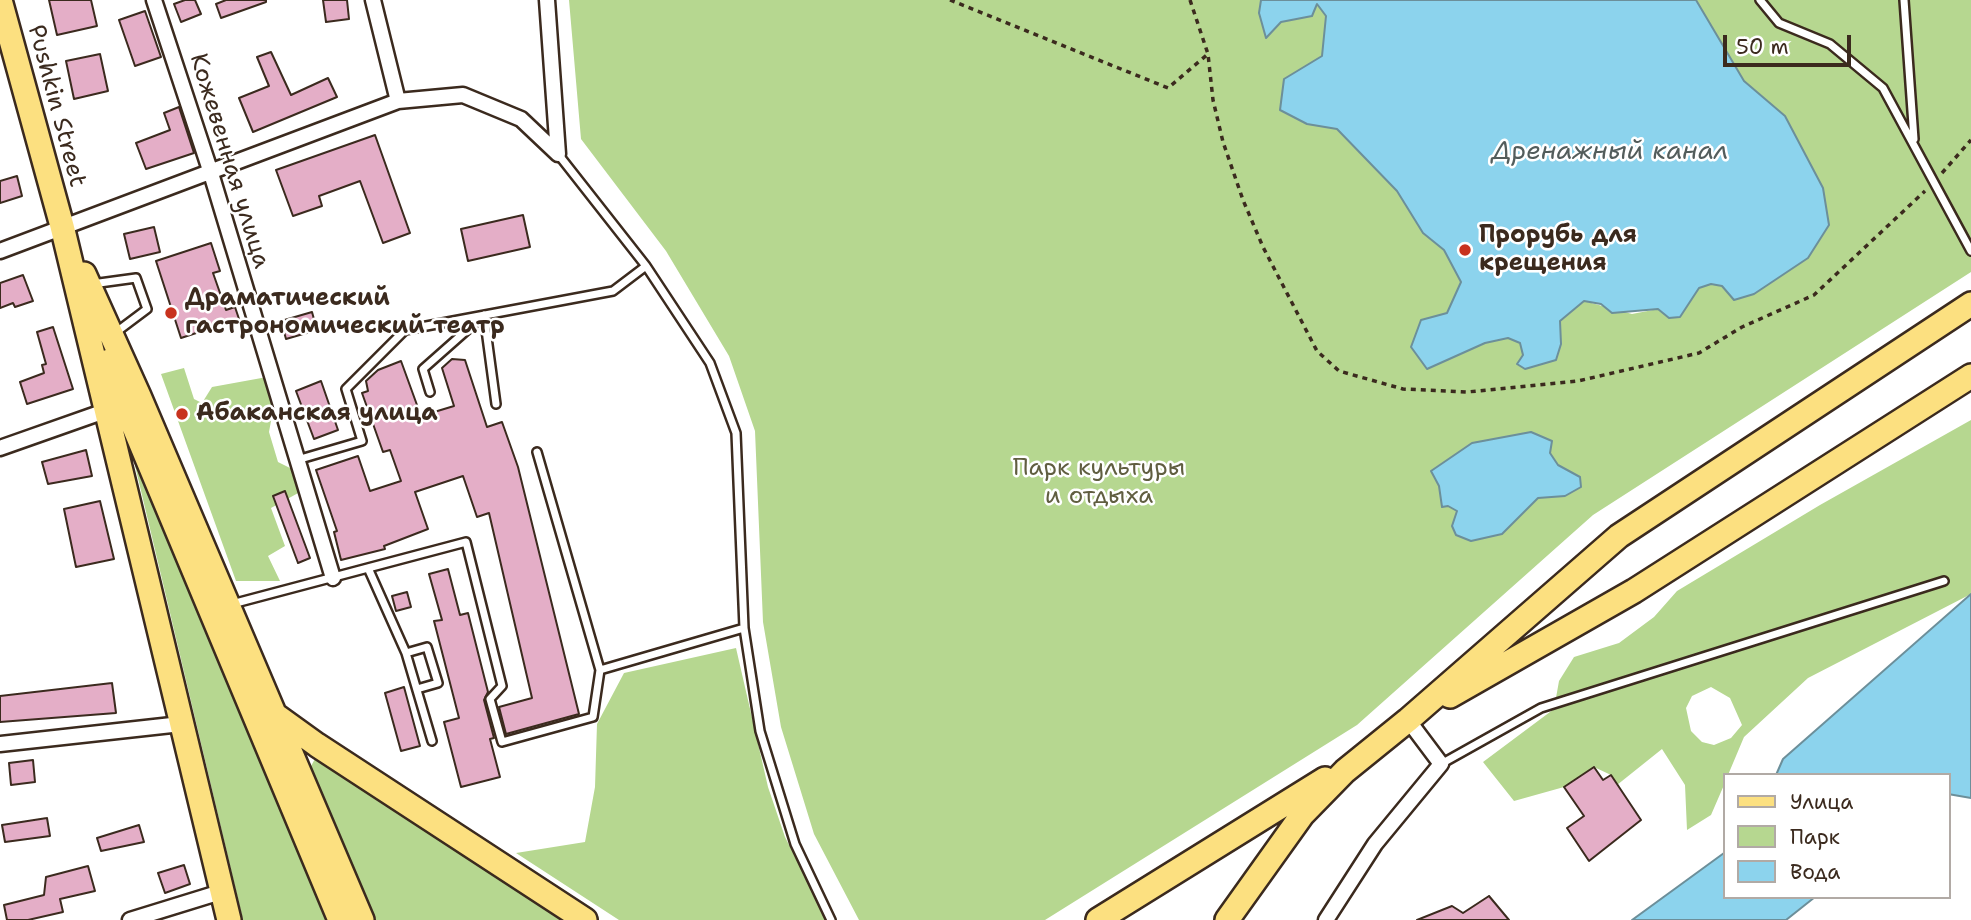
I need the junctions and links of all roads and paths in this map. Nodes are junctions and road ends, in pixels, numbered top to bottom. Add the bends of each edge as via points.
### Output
1 (0, 0) edge
2 (154, 0) edge
3 (373, 0) edge
4 (547, 0) edge
5 (950, 0) edge
6 (1190, 0) edge
7 (1760, 0) edge
8 (1904, 0) edge
9 (1208, 54) junction
10 (398, 101) junction
11 (1971, 140) edge
12 (1915, 143) junction
13 (558, 154) junction
14 (210, 170) junction
15 (1934, 181) junction
16 (62, 226) junction
17 (0, 251) edge
18 (1971, 251) edge
19 (646, 265) junction
20 (89, 285) junction
21 (1971, 304) edge
22 (484, 315) junction
23 (112, 336) junction
24 (1971, 376) edge
25 (430, 392) dead end
26 (496, 404) dead end
27 (105, 411) junction
28 (0, 449) edge
29 (537, 452) dead end
30 (296, 460) junction
31 (368, 568) junction
32 (333, 578) junction
33 (1944, 582) dead end
34 (227, 605) junction
35 (744, 628) junction
36 (406, 653) junction
37 (600, 670) junction
38 (417, 689) junction
39 (274, 714) junction
40 (1408, 720) junction
41 (181, 724) junction
42 (432, 741) dead end
43 (0, 744) edge
44 (1366, 753) junction
45 (1441, 764) junction
46 (223, 891) junction
47 (576, 915) edge
48 (130, 920) edge
49 (229, 920) edge
50 (340, 920) edge
51 (362, 920) edge
52 (831, 920) edge
53 (1098, 920) edge
54 (1227, 920) edge
55 (1326, 920) edge

1 - 16 main road, Pushkin Street
2 - 14 street, Кожевенная улица
3 - 10 street
4 - 13 street
5 - 9 path via 1168,88
6 - 9 path
7 - 12 lane via 1779,23 1830,44 1883,88
8 - 12 lane
9 - 15 path via 1223,142 1243,200 1317,351 1339,371 1403,389 1467,392 1578,381 1699,353 1742,327 1814,295
10 - 13 street via 463,95 521,119
10 - 14 street
11 - 15 path
12 - 15 lane
13 - 19 lane
14 - 16 street
14 - 30 street, Кожевенная улица
15 - 18 lane
16 - 17 street
16 - 20 main road
16 - 27 main road
16 - 50 main road via 124,403
19 - 22 lane via 613,291
19 - 35 lane via 710,363 736,433
20 - 23 main road
20 - 23 lane via 136,278 147,309
21 - 40 main road via 1619,536
22 - 25 lane via 423,369
22 - 26 lane
22 - 30 lane via 405,330 346,389 362,441
23 - 34 main road
24 - 40 main road via 1634,591
27 - 28 street
27 - 41 main road
29 - 37 lane
30 - 32 street, Кожевенная улица
31 - 32 lane
31 - 36 lane
31 - 37 lane via 466,542 502,686 490,699 502,742 593,717
32 - 34 lane
33 - 45 lane via 1541,708
34 - 39 main road
35 - 37 lane
35 - 52 lane via 760,731 795,844
36 - 38 lane
36 - 38 lane via 427,647 438,683
38 - 42 lane
39 - 47 main road
39 - 51 main road
40 - 44 main road
40 - 45 street
41 - 43 street
41 - 46 main road
44 - 53 main road
44 - 54 main road via 1302,815
45 - 55 street via 1375,844
46 - 48 street
46 - 49 main road

